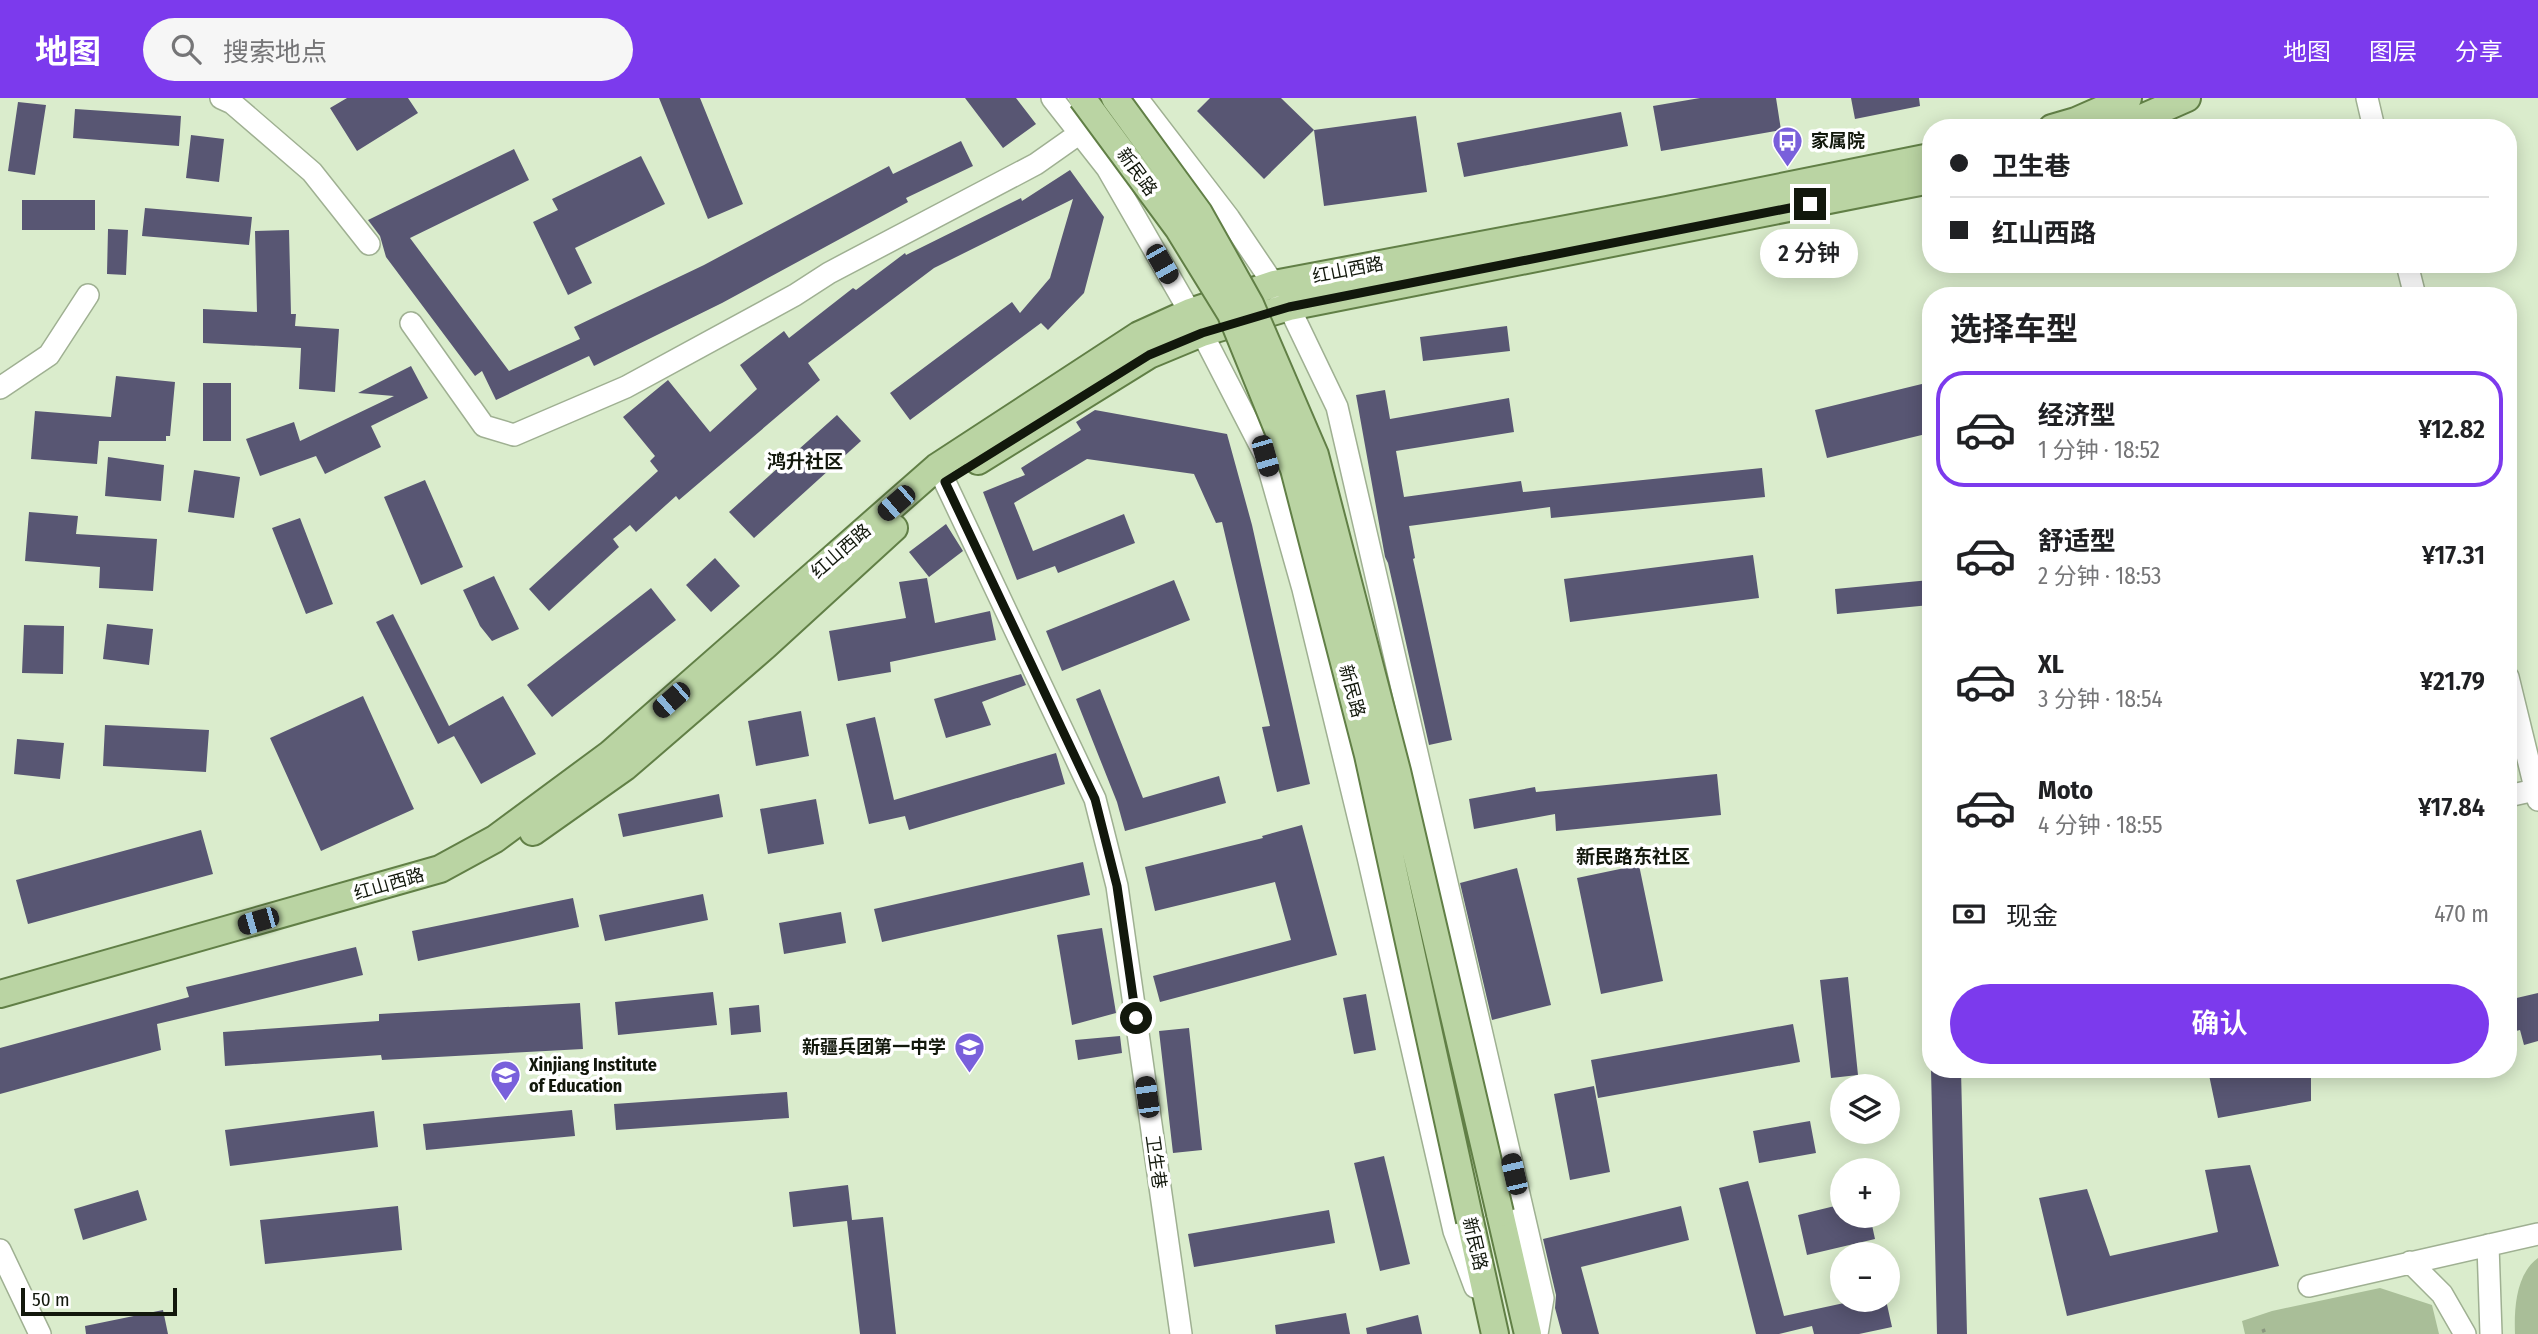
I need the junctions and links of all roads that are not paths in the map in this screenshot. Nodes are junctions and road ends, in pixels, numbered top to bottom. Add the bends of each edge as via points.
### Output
1 (221, 98) edge
2 (1052, 98) edge
3 (1082, 98) edge
4 (1115, 98) edge
5 (1137, 98) edge
6 (2128, 98) edge
7 (2187, 98) edge
8 (2367, 98) edge
9 (2081, 119) edge
10 (2139, 119) edge
11 (2372, 119) edge
12 (1080, 133) junction
13 (1922, 159) edge
14 (1922, 182) edge
15 (369, 244) dead end
16 (1274, 284) junction
17 (88, 295) dead end
18 (1289, 307) junction
19 (411, 323) dead end
20 (1196, 323) junction
21 (0, 388) edge
22 (945, 482) junction
23 (2517, 714) edge
24 (2537, 795) edge
25 (2517, 796) edge
26 (0, 994) edge
27 (0, 1006) edge
28 (2538, 1234) edge
29 (2488, 1245) junction
30 (0, 1250) edge
31 (2410, 1262) junction
32 (2309, 1286) dead end
33 (40, 1334) edge
34 (1181, 1334) edge
35 (1494, 1334) edge
36 (1528, 1334) edge
37 (1537, 1334) edge
38 (2465, 1334) edge
39 (2491, 1334) edge

1 - 15 street via 233,103 312,172
2 - 12 street
3 - 35 main road, 新民路, bridge via 1178,228 1231,314 1294,469 1368,755
4 - 36 main road, 新民路, bridge via 1199,213 1250,304 1315,455 1397,771
5 - 16 street
6 - 9 main road
7 - 10 main road
8 - 11 street
12 - 19 street via 1036,164 626,387 514,435 484,426
12 - 20 street via 1107,167
13 - 16 main road, 红山西路
14 - 18 main road, 红山西路
16 - 18 street
16 - 20 main road, 红山西路
17 - 21 street via 49,355
18 - 20 main road, 红山西路
18 - 37 street via 1337,407 1543,1298
20 - 22 main road, 红山西路
20 - 26 main road, 红山西路 via 1139,335 937,467 610,754 495,839 440,869
20 - 35 street via 1265,456 1303,589 1454,1231
22 - 27 main road, 红山西路 via 625,767 497,855 446,878
22 - 34 street, 卫生巷 via 1095,799 1117,886
23 - 24 street
24 - 25 street
28 - 29 street
29 - 31 street
29 - 39 street
30 - 33 street
31 - 32 street
31 - 38 street via 2442,1294

